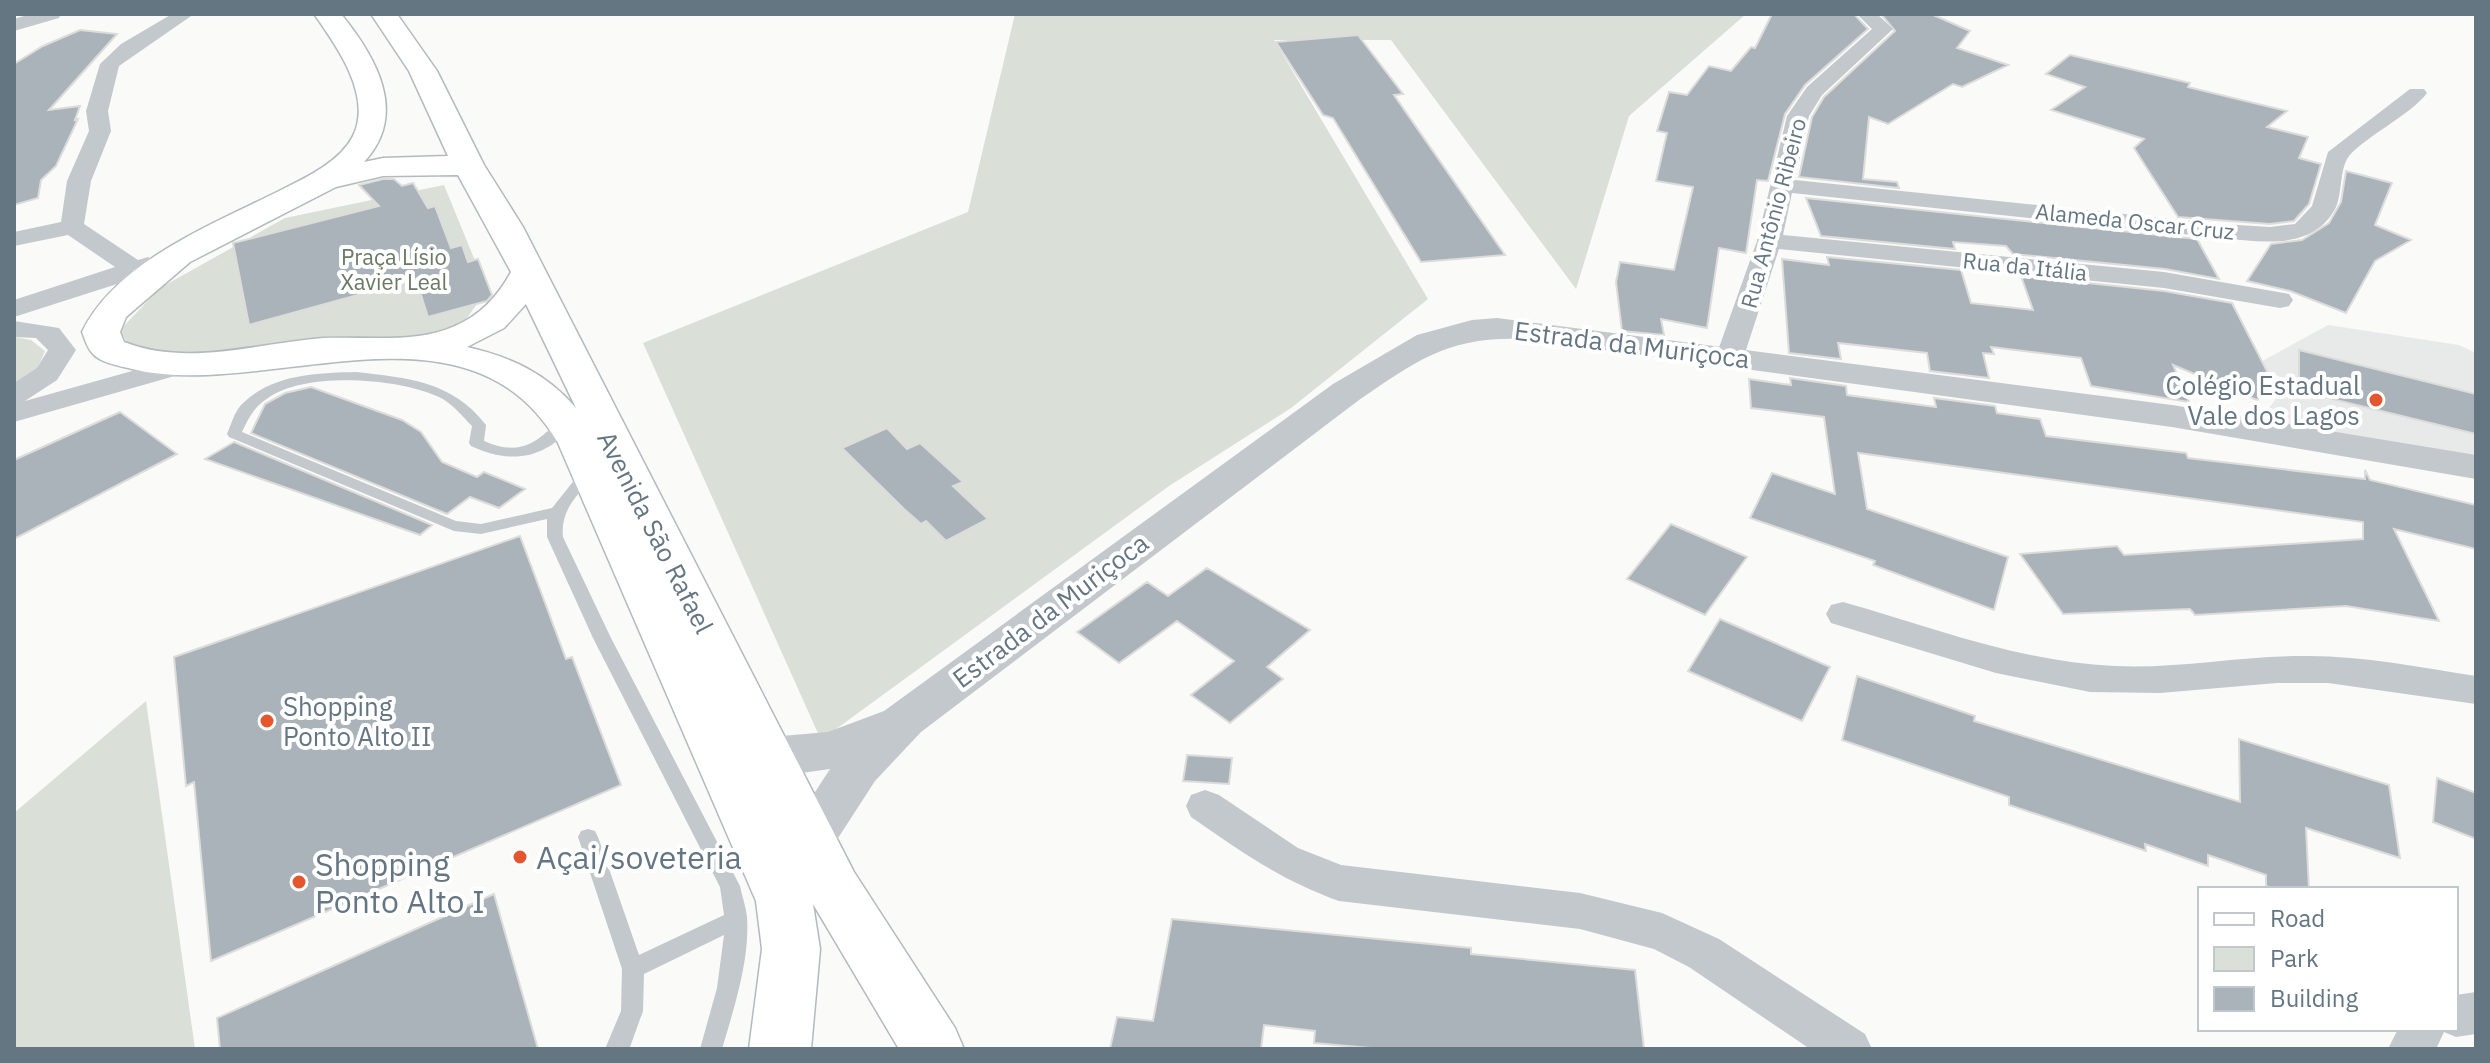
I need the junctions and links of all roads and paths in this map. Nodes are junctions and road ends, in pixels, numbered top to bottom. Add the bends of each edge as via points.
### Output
1 (52, 14) edge
2 (185, 14) edge
3 (327, 14) edge
4 (384, 14) edge
5 (1866, 14) edge
6 (14, 25) edge
7 (2417, 93) dead end
8 (468, 165) junction
9 (326, 180) junction
10 (1780, 185) junction
11 (72, 227) junction
12 (14, 239) edge
13 (1769, 241) junction
14 (178, 255) junction
15 (136, 270) junction
16 (528, 273) junction
17 (2280, 300) dead end
18 (14, 309) edge
19 (14, 329) edge
20 (408, 348) junction
21 (1730, 356) junction
22 (182, 365) junction
23 (14, 395) edge
24 (14, 413) edge
25 (568, 423) junction
26 (2476, 467) edge
27 (590, 470) junction
28 (557, 512) junction
29 (1843, 614) dead end
30 (2476, 690) edge
31 (905, 719) junction
32 (770, 756) junction
33 (1205, 806) dead end
34 (588, 837) dead end
35 (811, 837) junction
36 (737, 919) junction
37 (633, 969) junction
38 (2422, 1031) edge
39 (616, 1049) edge
40 (711, 1049) edge
41 (780, 1049) edge
42 (933, 1049) edge
43 (1849, 1049) edge
44 (2411, 1049) edge

1 - 6 street
2 - 11 street via 110,64 97,111 100,131 79,181
3 - 9 main road via 372,98 369,135
4 - 8 main road, Avenida São Rafael via 423,71
5 - 10 street, Rua Antônio Ribeiro via 1883,29 1802,107
7 - 10 street, Alameda Oscar Cruz via 2336,157 2330,198 2322,212 2315,222 2287,234
8 - 9 main road via 393,166
8 - 16 main road, Avenida São Rafael
9 - 14 main road
10 - 13 street, Rua Antônio Ribeiro
11 - 12 street
11 - 15 street
13 - 17 street, Rua da Itália via 2164,280
13 - 21 street, Rua Antônio Ribeiro
14 - 15 street
14 - 22 main road via 110,312 101,332 108,349 139,361
15 - 18 street
16 - 20 main road via 516,297 484,327 439,344
16 - 32 main road, Avenida São Rafael
19 - 23 street via 50,334 60,340 62,350 47,374
20 - 22 main road via 325,350
20 - 25 main road, Avenida São Rafael via 509,374 551,399
21 - 26 street, Estrada da Muriçoca via 2172,416
21 - 31 street, Estrada da Muriçoca via 1500,327 1448,332 1346,392
22 - 24 street
25 - 27 main road, Avenida São Rafael
25 - 28 lane via 545,446 496,454 476,443 479,425 443,393 373,379 312,378 276,385 248,402 234,434 454,526 481,529
27 - 28 lane
27 - 41 main road, Avenida São Rafael via 784,901 791,949
28 - 36 lane via 552,524 555,537 730,886
29 - 30 street via 2042,671 2092,679 2345,670
31 - 32 street, Estrada da Muriçoca via 833,752 807,758
31 - 35 street, Estrada da Muriçoca via 858,767
32 - 35 main road, Avenida São Rafael
33 - 43 street via 1284,860 1339,883 1511,900 1662,932 1704,953
34 - 37 lane
35 - 42 main road, Avenida São Rafael via 834,889
36 - 37 lane
36 - 40 lane via 737,955
37 - 39 lane via 636,999
38 - 44 street

